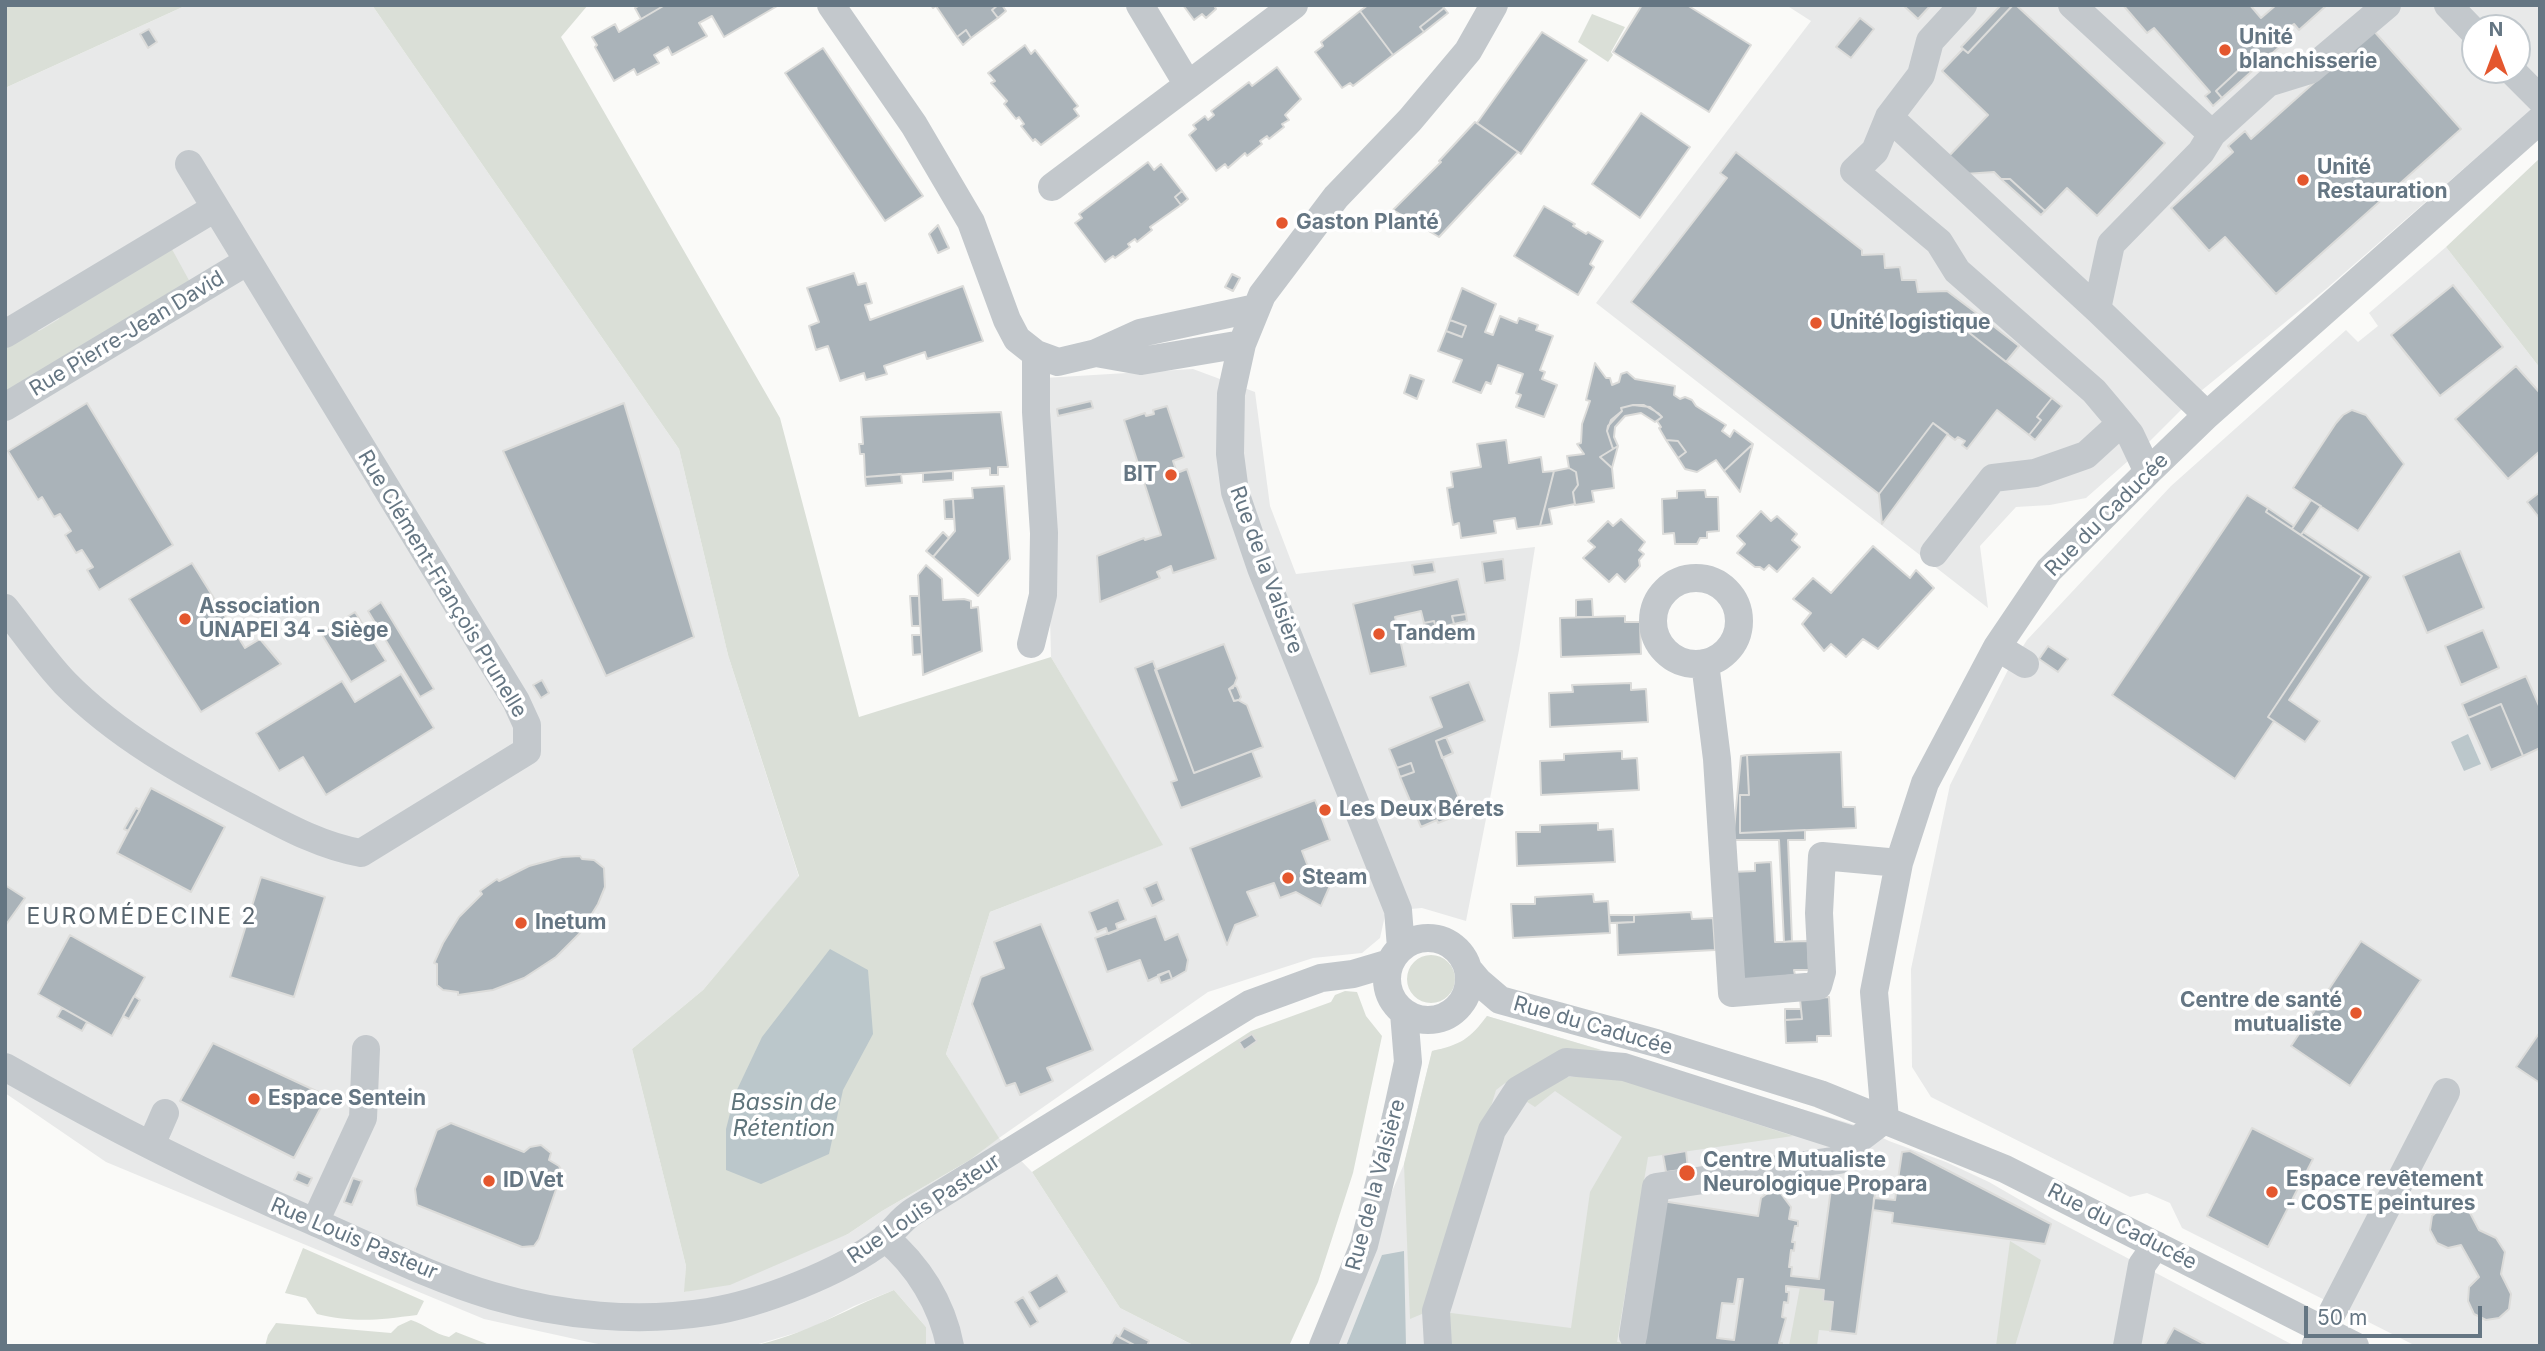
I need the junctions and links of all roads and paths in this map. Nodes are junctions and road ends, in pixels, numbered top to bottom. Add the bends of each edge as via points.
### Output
1 (831, 5) edge
2 (1140, 5) edge
3 (1294, 5) edge
4 (1494, 5) edge
5 (1963, 5) edge
6 (2072, 5) edge
7 (2387, 5) edge
8 (2448, 5) edge
9 (2461, 18) edge
10 (2525, 84) edge
11 (1188, 85) junction
12 (2540, 99) edge
13 (1889, 117) junction
14 (2540, 120) edge
15 (2212, 134) junction
16 (189, 164) dead end
17 (1052, 187) dead end
18 (215, 208) junction
19 (248, 261) junction
20 (1256, 308) junction
21 (2097, 309) junction
22 (5, 334) edge
23 (1242, 344) junction
24 (1096, 353) junction
25 (1036, 354) junction
26 (5, 407) edge
27 (2207, 415) junction
28 (2121, 424) junction
29 (2148, 472) junction
30 (1934, 553) dead end
31 (5, 608) edge
32 (1031, 644) dead end
33 (1997, 647) junction
34 (1705, 663) dead end
35 (2025, 664) dead end
36 (1899, 863) junction
37 (1398, 910) junction
38 (1435, 939) junction
39 (1396, 956) junction
40 (1468, 969) junction
41 (1353, 974) junction
42 (1500, 1000) junction
43 (1400, 1008) junction
44 (1447, 1014) junction
45 (366, 1049) dead end
46 (1409, 1062) junction
47 (5, 1067) edge
48 (2446, 1092) dead end
49 (165, 1113) dead end
50 (1885, 1119) junction
51 (1856, 1141) junction
52 (151, 1145) junction
53 (315, 1222) junction
54 (885, 1238) junction
55 (2156, 1245) junction
56 (1633, 1336) dead end
57 (2319, 1338) edge
58 (950, 1346) edge
59 (1323, 1346) edge
60 (1438, 1346) edge
61 (2127, 1346) edge
62 (2355, 1346) edge

1 - 25 street via 914,125 971,222 1007,320 1017,339
2 - 11 street
3 - 11 street
4 - 20 street, Rue de la Valsière via 1468,51 1336,197
5 - 13 street via 1930,41 1921,75
6 - 15 street
7 - 15 street via 2310,70 2268,83
8 - 9 street
10 - 12 street
11 - 17 street
13 - 21 street
13 - 28 street via 1875,151 1854,171 1939,242 1957,271 2094,391
14 - 27 street, Rue du Caducée
15 - 21 street via 2201,152 2112,244
16 - 18 street, Rue Clément-François Prunelle
18 - 19 street, Rue Clément-François Prunelle
18 - 22 street
19 - 26 street, Rue Pierre-Jean David
19 - 31 street, Rue Clément-François Prunelle via 516,701 527,725 527,751 362,853 337,849 192,778 133,740 64,682
20 - 23 street, Rue de la Valsière
20 - 24 street via 1140,333
21 - 27 street
23 - 24 street via 1141,361
23 - 37 street, Rue de la Valsière via 1231,394 1235,492
24 - 25 street via 1058,362
25 - 32 street via 1043,595
27 - 29 street, Rue du Caducée
28 - 29 street
28 - 30 street via 2086,456 2035,473 1993,478
29 - 33 street, Rue du Caducée via 2049,570
33 - 35 street
33 - 36 street, Rue du Caducée via 1925,783
34 - 36 street via 1717,759 1732,993 1818,986 1822,972 1822,856
36 - 50 street, Rue du Caducée via 1874,992
37 - 38 street
37 - 39 street, Rue de la Valsière
38 - 39 street via 1423,938
38 - 40 street via 1456,949
39 - 41 street, Rue Louis Pasteur
39 - 43 street via 1387,984
40 - 42 street, Rue du Caducée
40 - 44 street via 1468,991
41 - 43 street
41 - 54 street, Rue Louis Pasteur via 1321,978 1250,1003 914,1211
42 - 44 street, Rue du Caducée
42 - 50 street, Rue du Caducée via 1656,1043
43 - 44 street via 1426,1021
43 - 46 street, Rue de la Valsière
44 - 46 street, Rue de la Valsière
45 - 53 street via 363,1118
46 - 59 street, Rue de la Valsière via 1364,1245
47 - 52 street, Rue Louis Pasteur via 93,1118
48 - 57 street
49 - 52 street
50 - 51 street
50 - 55 street, Rue du Caducée via 2005,1169
51 - 56 street via 1839,1160 1656,1187
51 - 60 street via 1624,1067 1566,1062 1518,1090 1492,1130 1436,1311
52 - 53 street, Rue Louis Pasteur
53 - 54 street, Rue Louis Pasteur via 491,1296 591,1315 659,1317 711,1312 777,1293 840,1265
54 - 58 street via 927,1285
55 - 57 street, Rue du Caducée
55 - 61 street via 2142,1265
57 - 62 street, Rue du Caducée

